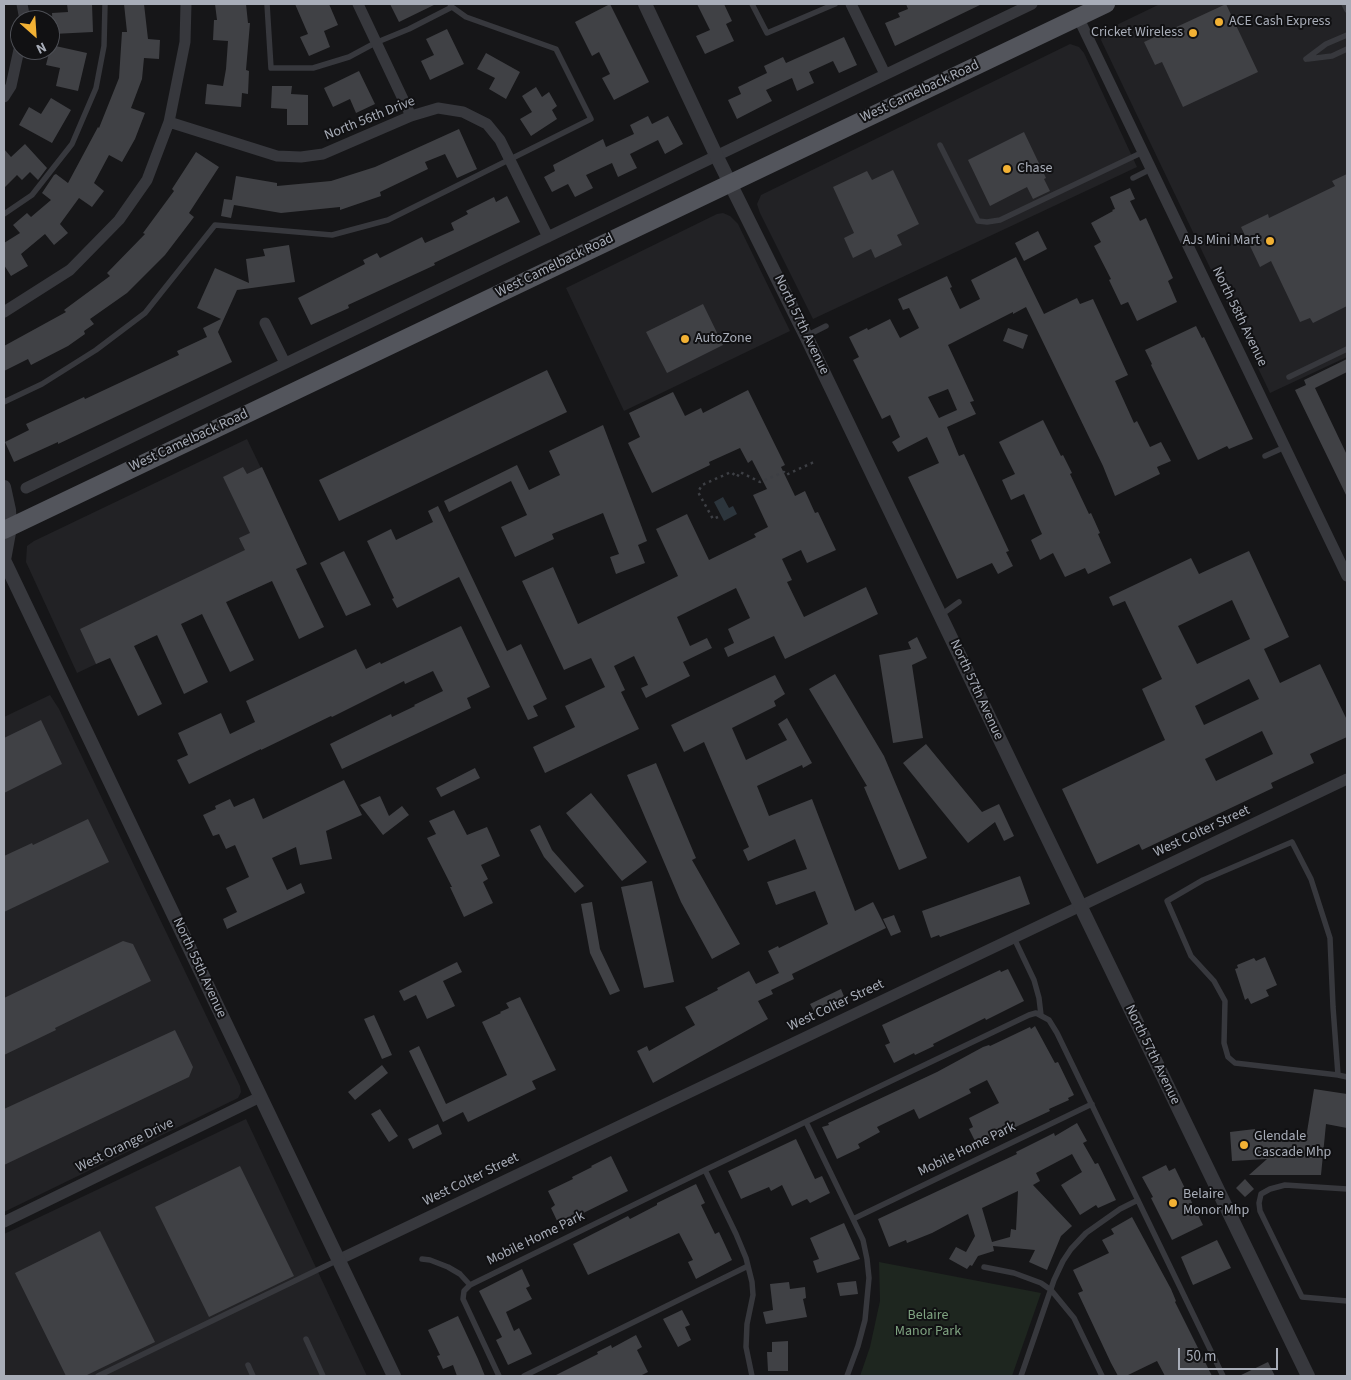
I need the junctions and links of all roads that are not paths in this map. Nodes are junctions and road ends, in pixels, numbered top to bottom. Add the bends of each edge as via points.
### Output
1 (106, 4) edge
2 (186, 4) edge
3 (267, 4) edge
4 (358, 4) edge
5 (645, 4) edge
6 (752, 4) edge
7 (835, 4) edge
8 (851, 4) edge
9 (1032, 4) edge
10 (1106, 4) edge
11 (1344, 4) edge
12 (451, 5) edge
13 (1347, 10) edge
14 (1078, 17) junction
15 (1347, 35) edge
16 (375, 43) junction
17 (1347, 49) edge
18 (17, 60) edge
19 (885, 74) junction
20 (4, 97) edge
21 (410, 116) junction
22 (169, 122) junction
23 (940, 145) dead end
24 (1143, 152) junction
25 (716, 155) junction
26 (510, 159) junction
27 (1151, 169) junction
28 (1133, 178) dead end
29 (730, 182) junction
30 (4, 214) edge
31 (548, 237) junction
32 (4, 312) edge
33 (265, 323) dead end
34 (826, 326) dead end
35 (806, 336) junction
36 (1347, 349) edge
37 (285, 363) junction
38 (1289, 377) dead end
39 (4, 402) edge
40 (1285, 447) junction
41 (1266, 456) dead end
42 (4, 487) edge
43 (26, 488) dead end
44 (7, 528) edge
45 (4, 560) edge
46 (1347, 576) edge
47 (959, 602) dead end
48 (941, 615) junction
49 (1347, 779) edge
50 (1080, 906) junction
51 (1014, 938) junction
52 (1041, 1015) junction
53 (1338, 1075) junction
54 (1347, 1077) edge
55 (260, 1097) junction
56 (1092, 1104) junction
57 (806, 1122) junction
58 (705, 1170) junction
59 (1347, 1189) edge
60 (1138, 1200) junction
61 (853, 1218) junction
62 (4, 1222) edge
63 (422, 1259) dead end
64 (338, 1260) junction
65 (748, 1266) junction
66 (984, 1267) dead end
67 (470, 1285) junction
68 (1051, 1290) junction
69 (1347, 1301) edge
70 (306, 1339) dead end
71 (248, 1365) dead end
72 (98, 1376) edge
73 (253, 1376) edge
74 (323, 1376) edge
75 (394, 1376) edge
76 (499, 1376) edge
77 (524, 1376) edge
78 (752, 1376) edge
79 (847, 1376) edge
80 (1021, 1376) edge
81 (1102, 1376) edge
82 (1223, 1376) edge
83 (1308, 1376) edge

1 - 30 lane via 104,46 96,88 72,144 32,195
2 - 22 street via 185,42
3 - 16 lane via 271,68 313,68
4 - 16 street
5 - 25 street, North 57th Avenue
6 - 7 lane via 767,32
8 - 19 street
9 - 19 street, West Camelback Road
10 - 14 main road, West Camelback Road
11 - 13 lane
12 - 16 lane via 409,29
12 - 26 lane via 466,17 556,49 591,119
14 - 24 street, North 58th Avenue
14 - 29 main road, West Camelback Road
15 - 17 lane via 1326,44 1306,59 1332,56
16 - 21 street
18 - 20 street via 11,86
19 - 25 street, West Camelback Road
21 - 22 street, North 56th Drive via 323,154 301,157 277,156
21 - 26 street, North 56th Drive via 438,108 463,112 487,124
22 - 32 street via 147,180 119,220 70,270
23 - 24 lane via 978,221 987,222 1000,220
24 - 27 street, North 58th Avenue
25 - 29 street, North 57th Avenue
25 - 31 street, West Camelback Road
26 - 31 street, North 56th Drive
26 - 39 lane via 388,220 332,235 215,225 145,313 96,350 42,384
27 - 28 lane
27 - 40 street, North 58th Avenue
29 - 35 street, North 57th Avenue
29 - 44 main road, West Camelback Road
31 - 37 street, West Camelback Road
33 - 37 street
34 - 35 lane
35 - 48 street, North 57th Avenue
36 - 38 lane
37 - 43 street, West Camelback Road
40 - 41 lane
40 - 46 street, North 58th Avenue
42 - 44 street, North 55th Avenue via 9,510
44 - 45 street, North 55th Avenue
45 - 55 street, North 55th Avenue
47 - 48 lane
48 - 50 street, North 57th Avenue
49 - 50 street, West Colter Street
50 - 51 street, West Colter Street
50 - 83 street, North 57th Avenue
51 - 52 lane via 1034,980
51 - 64 street, West Colter Street
52 - 56 lane via 1058,1033
52 - 57 lane, Mobile Home Park via 1029,1015
53 - 53 lane via 1235,1063 1228,1057 1224,1043 1225,1001 1214,981 1191,956 1167,901 1203,880 1292,842 1312,879 1330,938
53 - 54 lane
55 - 62 street, West Orange Drive
55 - 64 street, North 55th Avenue
56 - 60 lane
56 - 61 lane, Mobile Home Park
57 - 58 lane, Mobile Home Park
57 - 61 lane
58 - 65 lane
58 - 67 lane, Mobile Home Park
59 - 69 lane via 1285,1185 1261,1194 1259,1202 1260,1211 1302,1297
60 - 68 lane via 1086,1233 1063,1261
60 - 82 lane
61 - 79 lane via 867,1259 869,1292 865,1320
63 - 67 lane via 448,1267
64 - 72 lane
64 - 75 street, North 55th Avenue
65 - 77 lane
65 - 78 lane via 753,1295 746,1347
66 - 68 lane via 1022,1276
67 - 76 lane via 464,1291 463,1299
68 - 80 lane
68 - 81 lane via 1074,1318
70 - 74 lane
71 - 73 lane

